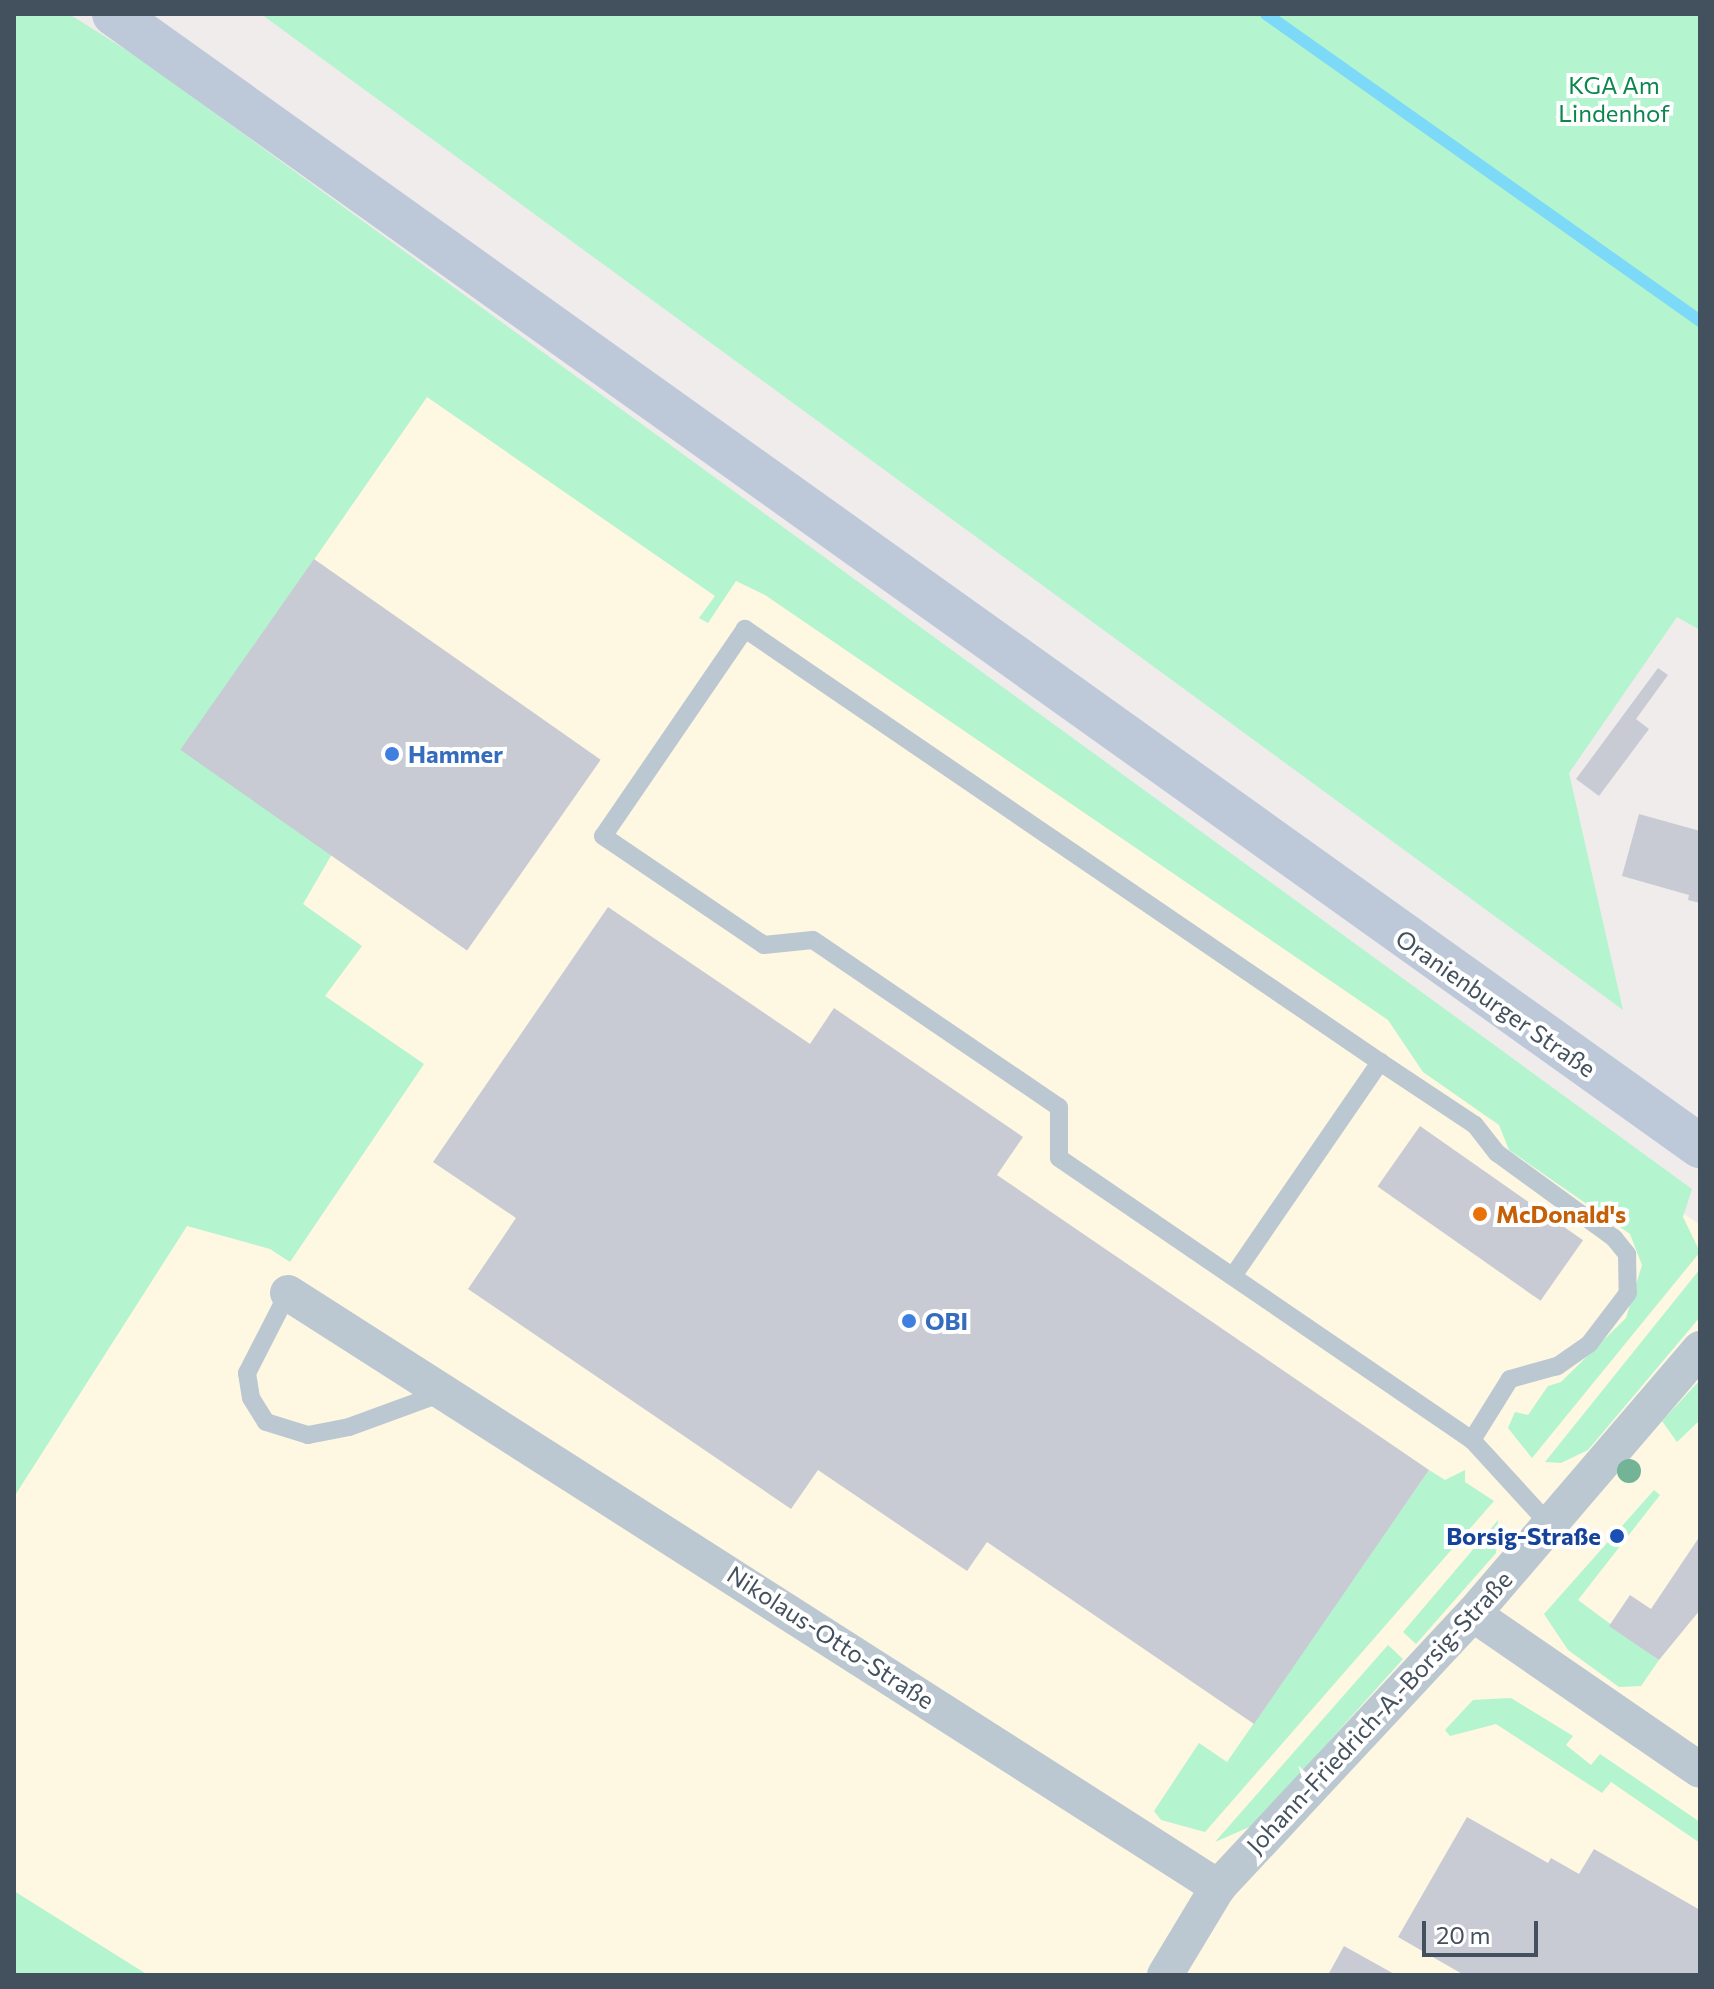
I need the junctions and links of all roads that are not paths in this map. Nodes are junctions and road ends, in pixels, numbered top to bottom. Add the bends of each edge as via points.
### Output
1 (114, 14) edge
2 (1380, 1062) junction
3 (1700, 1146) edge
4 (1233, 1276) junction
5 (288, 1293) joint
6 (1700, 1349) edge
7 (442, 1393) junction
8 (1472, 1440) junction
9 (1550, 1525) junction
10 (1473, 1614) junction
11 (1700, 1770) edge
12 (1218, 1887) junction
13 (1165, 1975) edge

1 - 3 main road, Oranienburger Straße
2 - 4 lane
2 - 4 lane via 745,629 728,653 603,836 764,945 813,940 1059,1107 1059,1158
2 - 8 lane via 1475,1125 1497,1153 1614,1238 1627,1254 1632,1273 1628,1293 1589,1344 1557,1366 1510,1379
4 - 8 lane
5 - 7 street, Nikolaus-Otto-Straße
5 - 7 lane, Nikolaus-Otto-Straße via 247,1373 251,1398 266,1422 308,1435 349,1427
6 - 9 street, Johann-Friedrich-A.-Borsig-Straße
7 - 12 street, Nikolaus-Otto-Straße via 716,1562
8 - 9 lane
9 - 10 street, Johann-Friedrich-A.-Borsig-Straße
10 - 11 street
10 - 12 street, Johann-Friedrich-A.-Borsig-Straße
12 - 13 street, Johann-Friedrich-A.-Borsig-Straße

